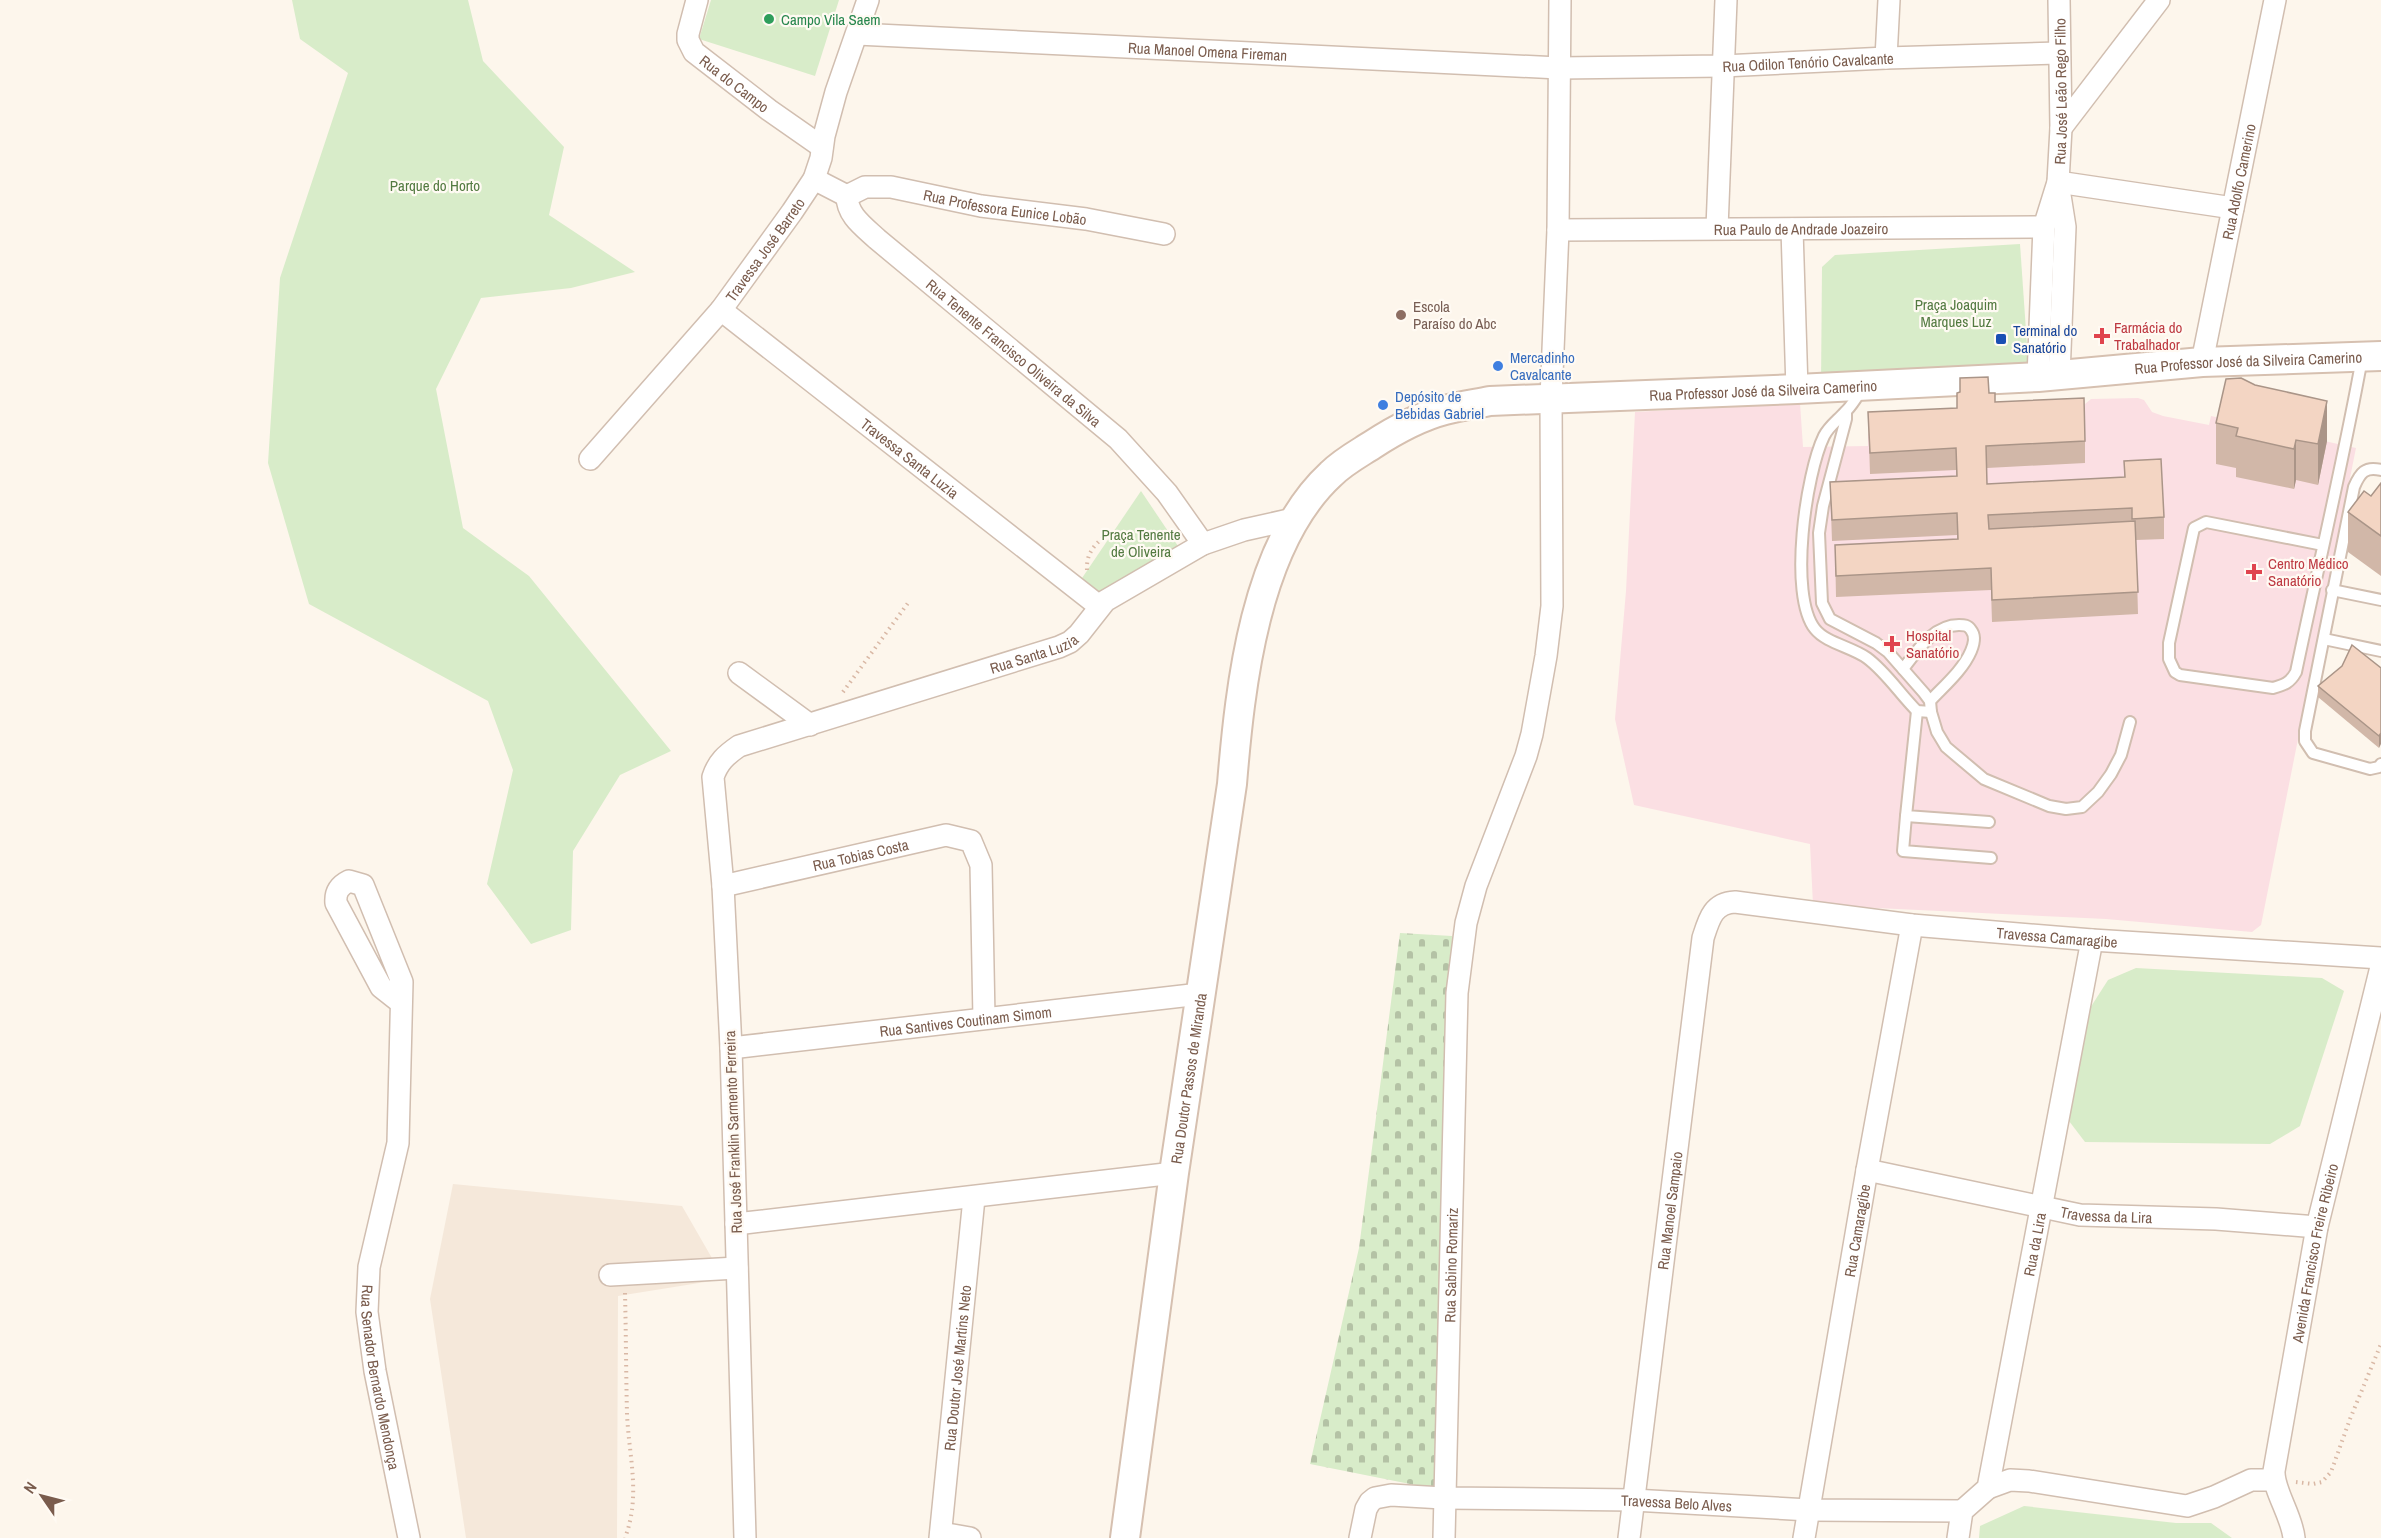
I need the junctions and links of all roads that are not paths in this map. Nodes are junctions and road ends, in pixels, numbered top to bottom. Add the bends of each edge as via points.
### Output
1 (697, 0) edge
2 (868, 0) edge
3 (1560, 0) edge
4 (1726, 0) edge
5 (1889, 0) edge
6 (2059, 0) edge
7 (2159, 0) edge
8 (2275, 0) edge
9 (857, 34) junction
10 (2058, 53) junction
11 (1886, 57) junction
12 (1723, 66) junction
13 (1558, 68) junction
14 (2061, 128) junction
15 (822, 147) junction
16 (814, 179) junction
17 (2058, 182) junction
18 (847, 196) junction
19 (2233, 208) junction
20 (2044, 227) junction
21 (1717, 228) junction
22 (1792, 229) junction
23 (1558, 230) junction
24 (1164, 234) dead end
25 (721, 310) junction
26 (2372, 357) edge
27 (2202, 362) junction
28 (2049, 376) junction
29 (1866, 385) junction
30 (1797, 389) junction
31 (1551, 398) junction
32 (1846, 412) junction
33 (590, 459) dead end
34 (2381, 470) edge
35 (1293, 519) junction
36 (1203, 544) junction
37 (2323, 545) junction
38 (2332, 591) junction
39 (2381, 600) edge
40 (1094, 602) junction
41 (1256, 622) joint
42 (2324, 639) junction
43 (2381, 651) edge
44 (1903, 669) junction
45 (739, 673) dead end
46 (1930, 707) junction
47 (1917, 711) junction
48 (2130, 722) dead end
49 (816, 723) junction
50 (747, 744) joint
51 (2381, 764) edge
52 (1906, 816) junction
53 (1989, 822) dead end
54 (1991, 858) dead end
55 (723, 886) junction
56 (1735, 902) joint
57 (1912, 925) junction
58 (2092, 939) junction
59 (2381, 958) edge
60 (2381, 967) edge
61 (1200, 994) junction
62 (400, 1002) junction
63 (984, 1018) junction
64 (731, 1048) junction
65 (1866, 1170) junction
66 (1174, 1173) junction
67 (974, 1198) junction
68 (2042, 1209) junction
69 (736, 1224) junction
70 (2317, 1227) junction
71 (737, 1268) junction
72 (617, 1275) road end
73 (2282, 1480) junction
74 (1988, 1488) junction
75 (1443, 1498) junction
76 (1633, 1500) junction
77 (1809, 1510) junction
78 (1962, 1510) junction
79 (940, 1536) edge
80 (409, 1538) edge
81 (745, 1538) edge
82 (970, 1538) edge
83 (1125, 1538) edge
84 (1360, 1538) edge
85 (1444, 1538) edge
86 (1629, 1538) edge
87 (1804, 1538) edge
88 (1958, 1538) edge
89 (2294, 1538) edge

1 - 15 street, Rua do Campo via 688,34 694,52
2 - 9 street, Travessa José Barreto
3 - 13 street, Rua Sabino Romariz
4 - 12 street
5 - 11 street
6 - 10 street, Rua José Leão Rego Filho
7 - 14 street
8 - 19 street, Rua Adolfo Camerino
9 - 13 street, Rua Manoel Omena Fireman
9 - 15 street, Travessa José Barreto
10 - 11 street, Rua Odilon Tenório Cavalcante
10 - 14 street, Rua José Leão Rego Filho
11 - 12 street, Rua Odilon Tenório Cavalcante
12 - 13 street, Rua Odilon Tenório Cavalcante
12 - 21 street
13 - 23 street, Rua Sabino Romariz
14 - 17 street, Rua José Leão Rego Filho
15 - 16 street, Travessa José Barreto
16 - 18 street
16 - 25 street, Travessa José Barreto
17 - 19 street
17 - 20 street, Rua José Leão Rego Filho
17 - 28 street, Rua José Leão Rego Filho via 2065,227
18 - 24 street, Rua Professora Eunice Lobão via 865,187 891,187 981,206 1086,219
18 - 36 street, Rua Tenente Francisco Oliveira da Silva via 855,219 877,239 1118,439 1167,493
19 - 27 street, Rua Adolfo Camerino
20 - 22 street, Rua Paulo de Andrade Joazeiro
20 - 28 street, Rua José Leão Rego Filho
21 - 22 street, Rua Paulo de Andrade Joazeiro
21 - 23 street, Rua Paulo de Andrade Joazeiro
22 - 30 street
23 - 31 street, Rua Sabino Romariz
25 - 33 street, Travessa José Barreto
25 - 40 street, Travessa Santa Luzia
26 - 27 street, Rua Professor José da Silveira Camerino
26 - 37 lane
27 - 28 street, Rua Professor José da Silveira Camerino
28 - 29 street, Rua Professor José da Silveira Camerino
29 - 30 street, Rua Professor José da Silveira Camerino
29 - 32 lane
30 - 31 street, Rua Professor José da Silveira Camerino
31 - 35 street, Rua Professor José da Silveira Camerino via 1490,401 1408,423 1331,473
31 - 75 street, Rua Sabino Romariz via 1552,606 1546,656 1526,756 1466,922 1457,993
32 - 44 lane via 1819,533 1822,603 1830,619 1876,643
32 - 47 lane via 1824,435 1806,504 1802,533 1803,597 1814,628 1875,665
34 - 38 lane via 2368,468 2358,477
35 - 36 street, Rua Santa Luzia
35 - 41 street, Rua Professor José da Silveira Camerino via 1268,576
36 - 40 street, Rua Santa Luzia via 1105,601
37 - 37 lane via 2296,672 2291,680 2273,688 2175,672 2169,659 2169,643 2194,528 2206,522
38 - 39 lane
38 - 42 lane
40 - 49 street, Rua Santa Luzia via 1079,634 1059,647
41 - 61 street, Rua Doutor Passos de Miranda via 1242,694
42 - 43 lane
42 - 51 lane via 2305,731 2308,749 2324,758 2370,769
44 - 46 lane
44 - 46 lane via 1928,638 1941,629 1966,625 1972,631 1975,641 1971,652
45 - 49 street
46 - 47 lane
46 - 48 lane via 1946,747 1984,779 2066,809 2082,807 2098,792 2121,755
47 - 52 lane
49 - 50 street, Rua Santa Luzia
50 - 55 street, Rua José Franklin Sarmento Ferreira via 726,755 712,777
52 - 53 lane
52 - 54 lane via 1903,851
55 - 63 street, Rua Tobias Costa via 946,835 971,841 981,865
55 - 64 street, Rua José Franklin Sarmento Ferreira
56 - 57 street, Travessa Camaragibe
56 - 76 street, Rua Manoel Sampaio via 1717,907 1709,917 1703,938
57 - 58 street, Travessa Camaragibe
57 - 65 street, Rua Camaragibe
58 - 59 street, Travessa Camaragibe
58 - 68 street, Rua da Lira
60 - 70 street, Avenida Francisco Freire Ribeiro
61 - 63 street, Rua Santives Coutinam Simom
61 - 66 street, Rua Doutor Passos de Miranda
62 - 62 street, Rua Senador Bernardo Mendonça via 402,982 363,885 349,881 342,884 336,903 381,987
62 - 80 street, Rua Senador Bernardo Mendonça via 398,1143 369,1267 367,1312
63 - 64 street, Rua Santives Coutinam Simom
64 - 69 street, Rua José Franklin Sarmento Ferreira
65 - 68 street, Travessa da Lira
65 - 77 street, Rua Camaragibe
66 - 67 street
66 - 83 street, Rua Doutor Passos de Miranda
67 - 69 street
67 - 79 street, Rua Doutor José Martins Neto
68 - 70 street, Travessa da Lira via 2080,1215
68 - 74 street, Rua da Lira
69 - 71 street, Rua José Franklin Sarmento Ferreira
70 - 73 street, Avenida Francisco Freire Ribeiro
71 - 72 street
71 - 81 street, Rua José Franklin Sarmento Ferreira
73 - 74 street via 2252,1480 2187,1506 2029,1481 2010,1480
73 - 89 street
74 - 78 street
75 - 76 street, Travessa Belo Alves
75 - 84 street, Travessa Belo Alves via 1375,1498 1366,1509
75 - 85 street, Rua Sabino Romariz
76 - 77 street, Travessa Belo Alves
76 - 86 street, Rua Manoel Sampaio
77 - 78 street, Travessa Belo Alves
77 - 87 street, Rua Camaragibe
78 - 88 street
79 - 82 street

